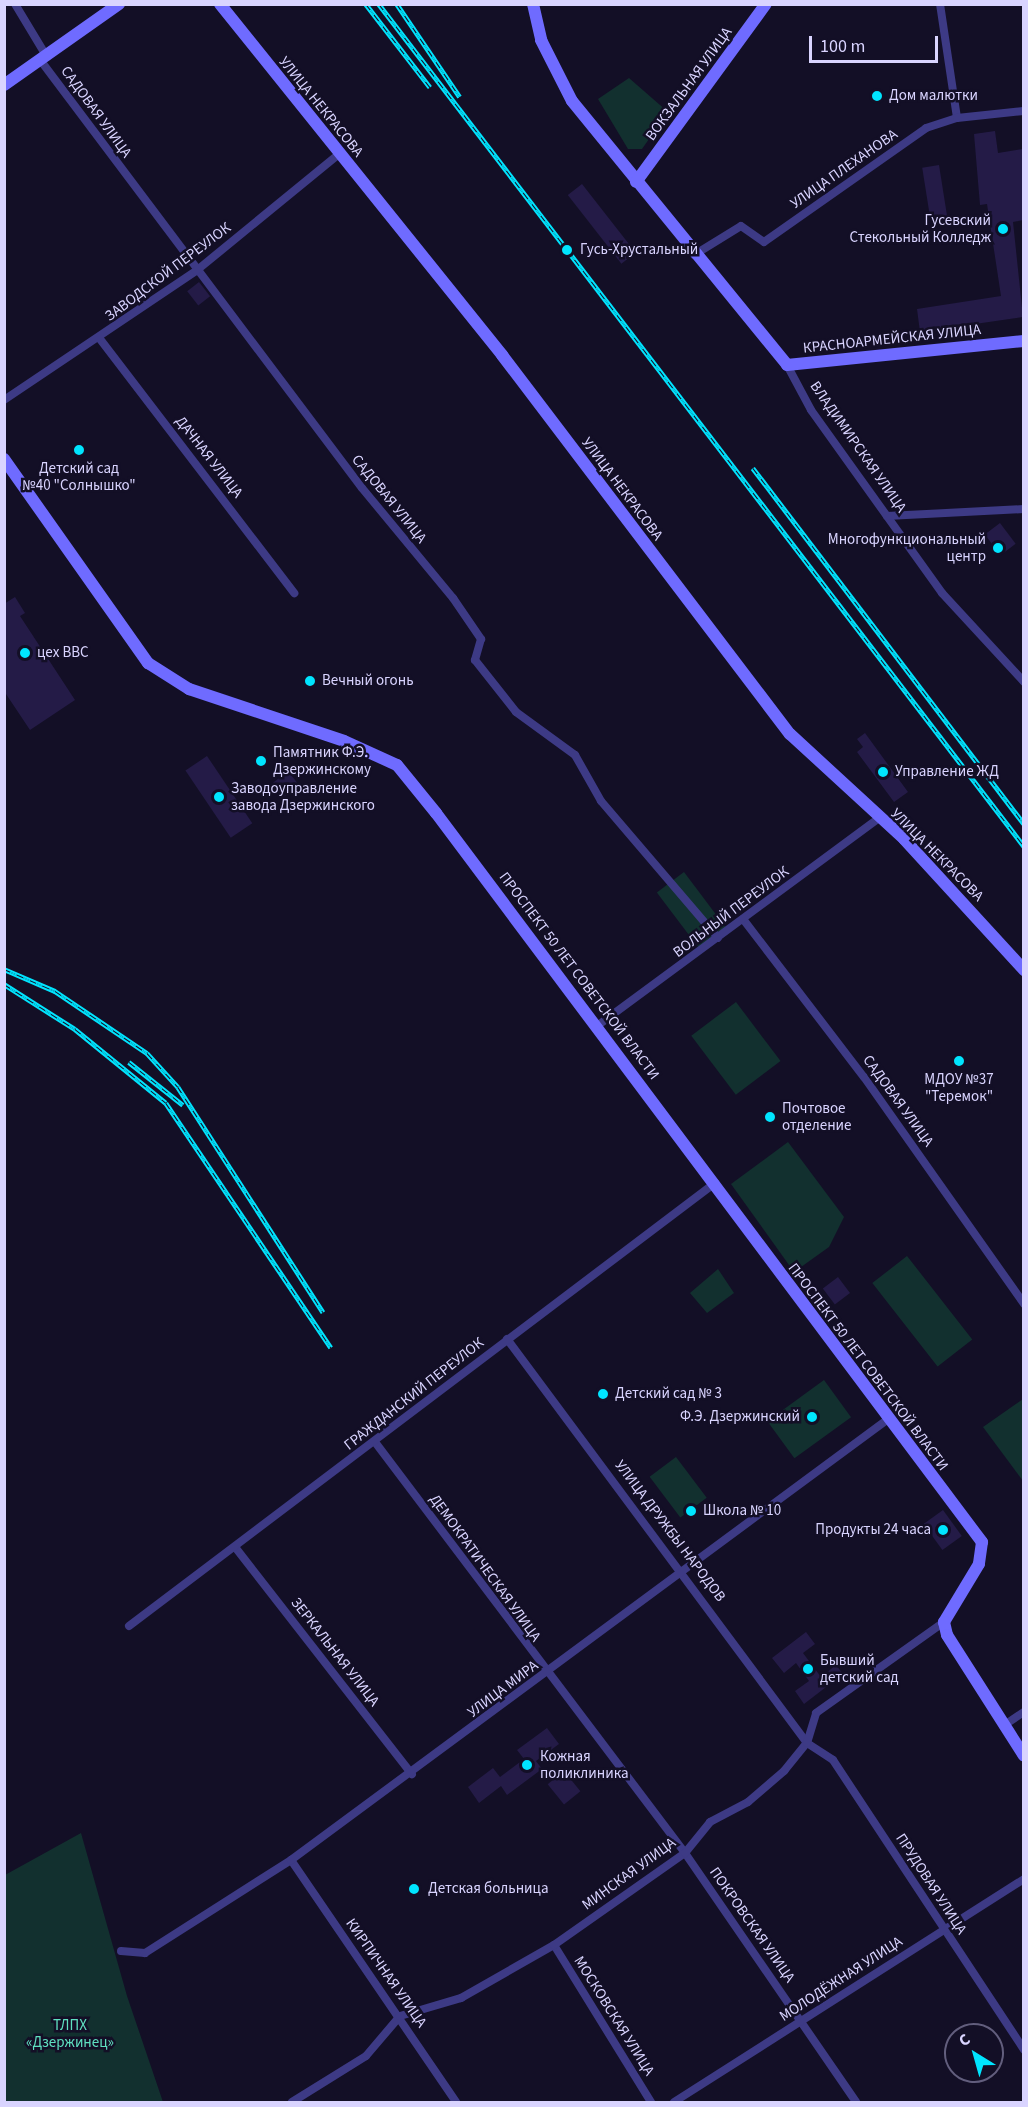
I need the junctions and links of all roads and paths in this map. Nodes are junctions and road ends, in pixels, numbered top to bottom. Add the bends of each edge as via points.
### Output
1 (15, 4) edge
2 (119, 4) edge
3 (220, 4) edge
4 (533, 4) edge
5 (766, 4) edge
6 (940, 4) edge
7 (44, 59) junction
8 (4, 85) edge
9 (1023, 111) edge
10 (957, 118) junction
11 (339, 154) junction
12 (636, 182) junction
13 (694, 255) junction
14 (196, 271) junction
15 (100, 339) junction
16 (1023, 341) edge
17 (787, 364) junction
18 (4, 400) edge
19 (4, 459) edge
20 (1023, 509) edge
21 (887, 516) junction
22 (294, 593) dead end
23 (1023, 682) edge
24 (879, 818) junction
25 (743, 919) junction
26 (718, 938) junction
27 (1023, 970) edge
28 (597, 1026) junction
29 (715, 1183) junction
30 (1023, 1304) edge
31 (507, 1339) junction
32 (888, 1419) junction
33 (375, 1442) junction
34 (235, 1546) junction
35 (685, 1573) junction
36 (129, 1626) dead end
37 (945, 1628) junction
38 (546, 1673) junction
39 (1023, 1712) edge
40 (1004, 1726) junction
41 (807, 1743) junction
42 (1023, 1756) edge
43 (412, 1774) junction
44 (685, 1853) junction
45 (291, 1860) junction
46 (1023, 1880) edge
47 (943, 1928) junction
48 (554, 1945) junction
49 (121, 1951) dead end
50 (400, 2016) junction
51 (804, 2021) junction
52 (1023, 2050) edge
53 (292, 2103) edge
54 (456, 2103) edge
55 (651, 2103) edge
56 (674, 2103) edge
57 (856, 2103) edge

1 - 7 street, САДОВАЯ УЛИЦА
2 - 7 main road
3 - 11 main road, УЛИЦА НЕКРАСОВА
4 - 12 main road via 541,40 572,101
5 - 12 main road, ВОКЗАЛЬНАЯ УЛИЦА
6 - 10 street
7 - 8 main road
7 - 14 street, САДОВАЯ УЛИЦА
9 - 10 street, УЛИЦА ПЛЕХАНОВА
10 - 13 street, УЛИЦА ПЛЕХАНОВА via 926,128 764,242 741,226
11 - 14 street, ЗАВОДСКОЙ ПЕРЕУЛОК
11 - 24 main road, УЛИЦА НЕКРАСОВА via 502,355 790,734
12 - 13 main road
13 - 17 main road, КРАСНОАРМЕЙСКАЯ УЛИЦА
14 - 15 street, ЗАВОДСКОЙ ПЕРЕУЛОК
14 - 26 street, САДОВАЯ УЛИЦА via 453,598 481,639 476,660 516,712 575,755 601,801
15 - 18 street, ЗАВОДСКОЙ ПЕРЕУЛОК
15 - 22 street, ДАЧНАЯ УЛИЦА
16 - 17 main road, КРАСНОАРМЕЙСКАЯ УЛИЦА
17 - 21 street, ВЛАДИМИРСКАЯ УЛИЦА via 811,410
19 - 28 main road, ПРОСПЕКТ 50 ЛЕТ СОВЕТСКОЙ ВЛАСТИ via 148,663 189,689 344,741 397,765
20 - 21 street
21 - 23 street, ВЛАДИМИРСКАЯ УЛИЦА via 942,592
24 - 25 street, ВОЛЬНЫЙ ПЕРЕУЛОК
24 - 27 main road, УЛИЦА НЕКРАСОВА
25 - 26 street, ВОЛЬНЫЙ ПЕРЕУЛОК
25 - 30 street, САДОВАЯ УЛИЦА via 864,1077
26 - 28 street, ВОЛЬНЫЙ ПЕРЕУЛОК
28 - 29 main road, ПРОСПЕКТ 50 ЛЕТ СОВЕТСКОЙ ВЛАСТИ
29 - 31 street, ГРАЖДАНСКИЙ ПЕРЕУЛОК
29 - 32 main road, ПРОСПЕКТ 50 ЛЕТ СОВЕТСКОЙ ВЛАСТИ
31 - 33 street, ГРАЖДАНСКИЙ ПЕРЕУЛОК
31 - 35 street, УЛИЦА ДРУЖБЫ НАРОДОВ
32 - 35 street, УЛИЦА МИРА
32 - 37 main road, ПРОСПЕКТ 50 ЛЕТ СОВЕТСКОЙ ВЛАСТИ via 982,1542 979,1564
33 - 34 street, ГРАЖДАНСКИЙ ПЕРЕУЛОК
33 - 38 street, ДЕМОКРАТИЧЕСКАЯ УЛИЦА
34 - 36 street, ГРАЖДАНСКИЙ ПЕРЕУЛОК
34 - 43 street, ЗЕРКАЛЬНАЯ УЛИЦА
35 - 38 street, УЛИЦА МИРА
35 - 41 street, УЛИЦА ДРУЖБЫ НАРОДОВ
37 - 40 main road
37 - 41 street, МИНСКАЯ УЛИЦА via 816,1713
38 - 43 street, УЛИЦА МИРА
38 - 44 street, ДЕМОКРАТИЧЕСКАЯ УЛИЦА
39 - 40 street
40 - 42 main road
41 - 44 street, МИНСКАЯ УЛИЦА via 748,1802 710,1822
41 - 47 street, ПРУДОВАЯ УЛИЦА via 833,1760
43 - 45 street, УЛИЦА МИРА
44 - 48 street, МИНСКАЯ УЛИЦА
44 - 51 street, ПОКРОВСКАЯ УЛИЦА
45 - 49 street, УЛИЦА МИРА via 145,1953
45 - 50 street, КИРПИЧНАЯ УЛИЦА
46 - 47 street, МОЛОДЁЖНАЯ УЛИЦА
47 - 51 street, МОЛОДЁЖНАЯ УЛИЦА
47 - 52 street, ПРУДОВАЯ УЛИЦА
48 - 50 street, МИНСКАЯ УЛИЦА via 461,1998
48 - 55 street, МОСКОВСКАЯ УЛИЦА
50 - 53 street via 366,2056
50 - 54 street, КИРПИЧНАЯ УЛИЦА
51 - 56 street, МОЛОДЁЖНАЯ УЛИЦА
51 - 57 street, ПОКРОВСКАЯ УЛИЦА

